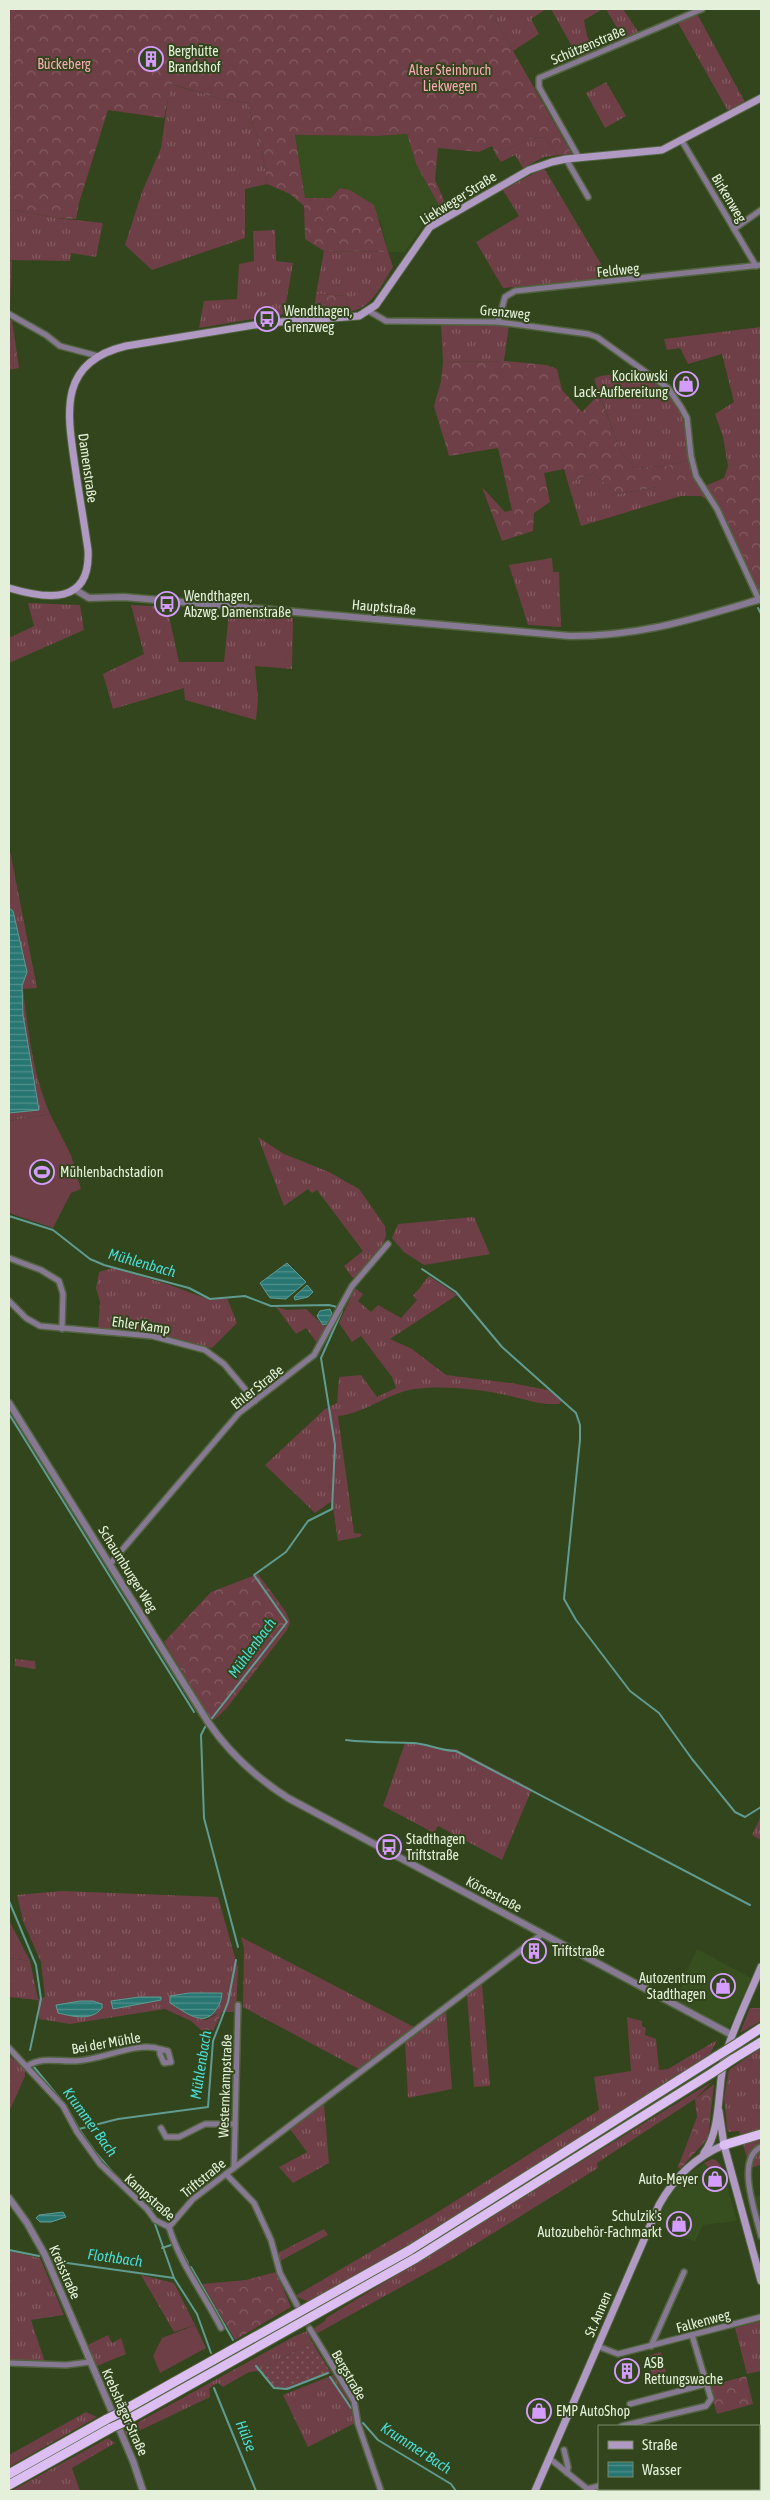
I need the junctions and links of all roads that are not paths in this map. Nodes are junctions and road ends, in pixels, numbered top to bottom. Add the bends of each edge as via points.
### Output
1 (702, 9) edge
2 (761, 98) edge
3 (682, 141) junction
4 (579, 158) junction
5 (566, 159) junction
6 (588, 197) dead end
7 (761, 210) edge
8 (734, 229) junction
9 (759, 266) edge
10 (369, 311) junction
11 (9, 314) edge
12 (498, 322) junction
13 (98, 356) junction
14 (9, 588) edge
15 (74, 589) junction
16 (760, 600) edge
17 (388, 1244) dead end
18 (9, 1258) edge
19 (9, 1301) edge
20 (62, 1329) junction
21 (255, 1402) junction
22 (9, 1403) edge
23 (110, 1564) junction
24 (227, 1748) joint
25 (542, 1934) junction
26 (761, 1967) edge
27 (238, 2006) dead end
28 (761, 2028) edge
29 (735, 2039) junction
30 (761, 2042) edge
31 (9, 2048) edge
32 (160, 2049) dead end
33 (27, 2066) junction
34 (718, 2098) junction
35 (235, 2124) junction
36 (161, 2128) dead end
37 (761, 2134) edge
38 (724, 2145) junction
39 (761, 2147) edge
40 (700, 2157) junction
41 (234, 2168) junction
42 (226, 2174) junction
43 (9, 2198) edge
44 (169, 2227) junction
45 (761, 2236) edge
46 (684, 2272) dead end
47 (761, 2281) edge
48 (297, 2305) tunnel mouth
49 (761, 2317) edge
50 (221, 2328) dead end
51 (310, 2329) tunnel mouth
52 (692, 2335) junction
53 (597, 2346) junction
54 (651, 2346) junction
55 (90, 2362) junction
56 (9, 2363) edge
57 (706, 2384) junction
58 (630, 2404) dead end
59 (626, 2425) edge
60 (564, 2450) dead end
61 (549, 2458) junction
62 (567, 2473) junction
63 (9, 2474) edge
64 (9, 2486) edge
65 (589, 2490) edge
66 (143, 2491) edge
67 (381, 2491) edge
68 (535, 2491) edge

1 - 4 street, Schützenstraße via 539,78 539,88
2 - 3 main road, Liekweger Straße
3 - 4 main road, Liekweger Straße via 662,150
3 - 8 street, Birkenweg
4 - 5 main road, Liekweger Straße
5 - 6 street
5 - 10 main road, Liekweger Straße via 529,170 430,227
7 - 8 street
8 - 9 street, Birkenweg
9 - 12 street, Feldweg via 515,291 505,297
10 - 12 street, Grenzweg via 386,321
10 - 13 main road via 349,318 291,320 126,346
11 - 13 street via 60,346
12 - 16 street, Grenzweg via 597,337 668,388 687,418 696,476 717,509
13 - 15 main road, Damenstraße via 79,375 69,401 70,434 89,560
14 - 15 main road via 48,598
15 - 16 street, Hauptstraße via 89,598 132,598 570,636 602,636 657,629
17 - 21 street, Ehler Straße via 352,1286 314,1356
18 - 20 street via 59,1280 63,1294
19 - 20 street, Ehler Kamp via 32,1323
20 - 21 street, Ehler Kamp via 152,1336 211,1353
21 - 23 street, Ehler Straße via 239,1413
22 - 23 street, Schaumburger Weg
23 - 24 street, Schaumburger Weg via 208,1723
24 - 25 street, Körsestraße via 263,1782 288,1798
25 - 29 street, Körsestraße
25 - 41 street, Triftstraße
26 - 29 main road, St. Annen
27 - 35 street, Westernkampstraße
28 - 29 highway
29 - 34 main road, St. Annen via 720,2076
29 - 63 highway, bridge via 717,2056 410,2250
30 - 64 highway, bridge via 416,2258
31 - 33 street, Kampstraße
32 - 33 street, Bei der Mühle via 144,2046 79,2061 47,2059
33 - 44 street, Kampstraße via 62,2106 76,2132 100,2164 155,2220
34 - 38 main road, St. Annen
34 - 40 main road, St. Annen via 713,2138
35 - 36 street via 205,2124 179,2137 166,2137
35 - 41 street, Westernkampstraße
37 - 38 highway
38 - 40 main road, St. Annen
38 - 47 main road
39 - 45 street via 750,2156 748,2172
40 - 53 main road, St. Annen via 675,2181 659,2205
41 - 42 street, Triftstraße
42 - 44 street, Triftstraße via 193,2199
42 - 48 street via 254,2203 271,2240 280,2273
43 - 55 street, Kreisstraße via 44,2255
44 - 50 street, Kampstraße via 185,2266
46 - 54 street, Falkenweg
49 - 52 street, Falkenweg
51 - 67 street, Bergstraße via 354,2401 358,2424
52 - 54 street, Falkenweg
52 - 57 street
53 - 54 street, Falkenweg via 618,2354
53 - 61 main road, St. Annen
55 - 56 street, Krebshäger Straße
55 - 66 street, Krebshäger Straße
57 - 58 street
57 - 59 street via 711,2399 706,2406
60 - 62 street
61 - 62 street
61 - 68 main road, St. Annen
62 - 65 street

